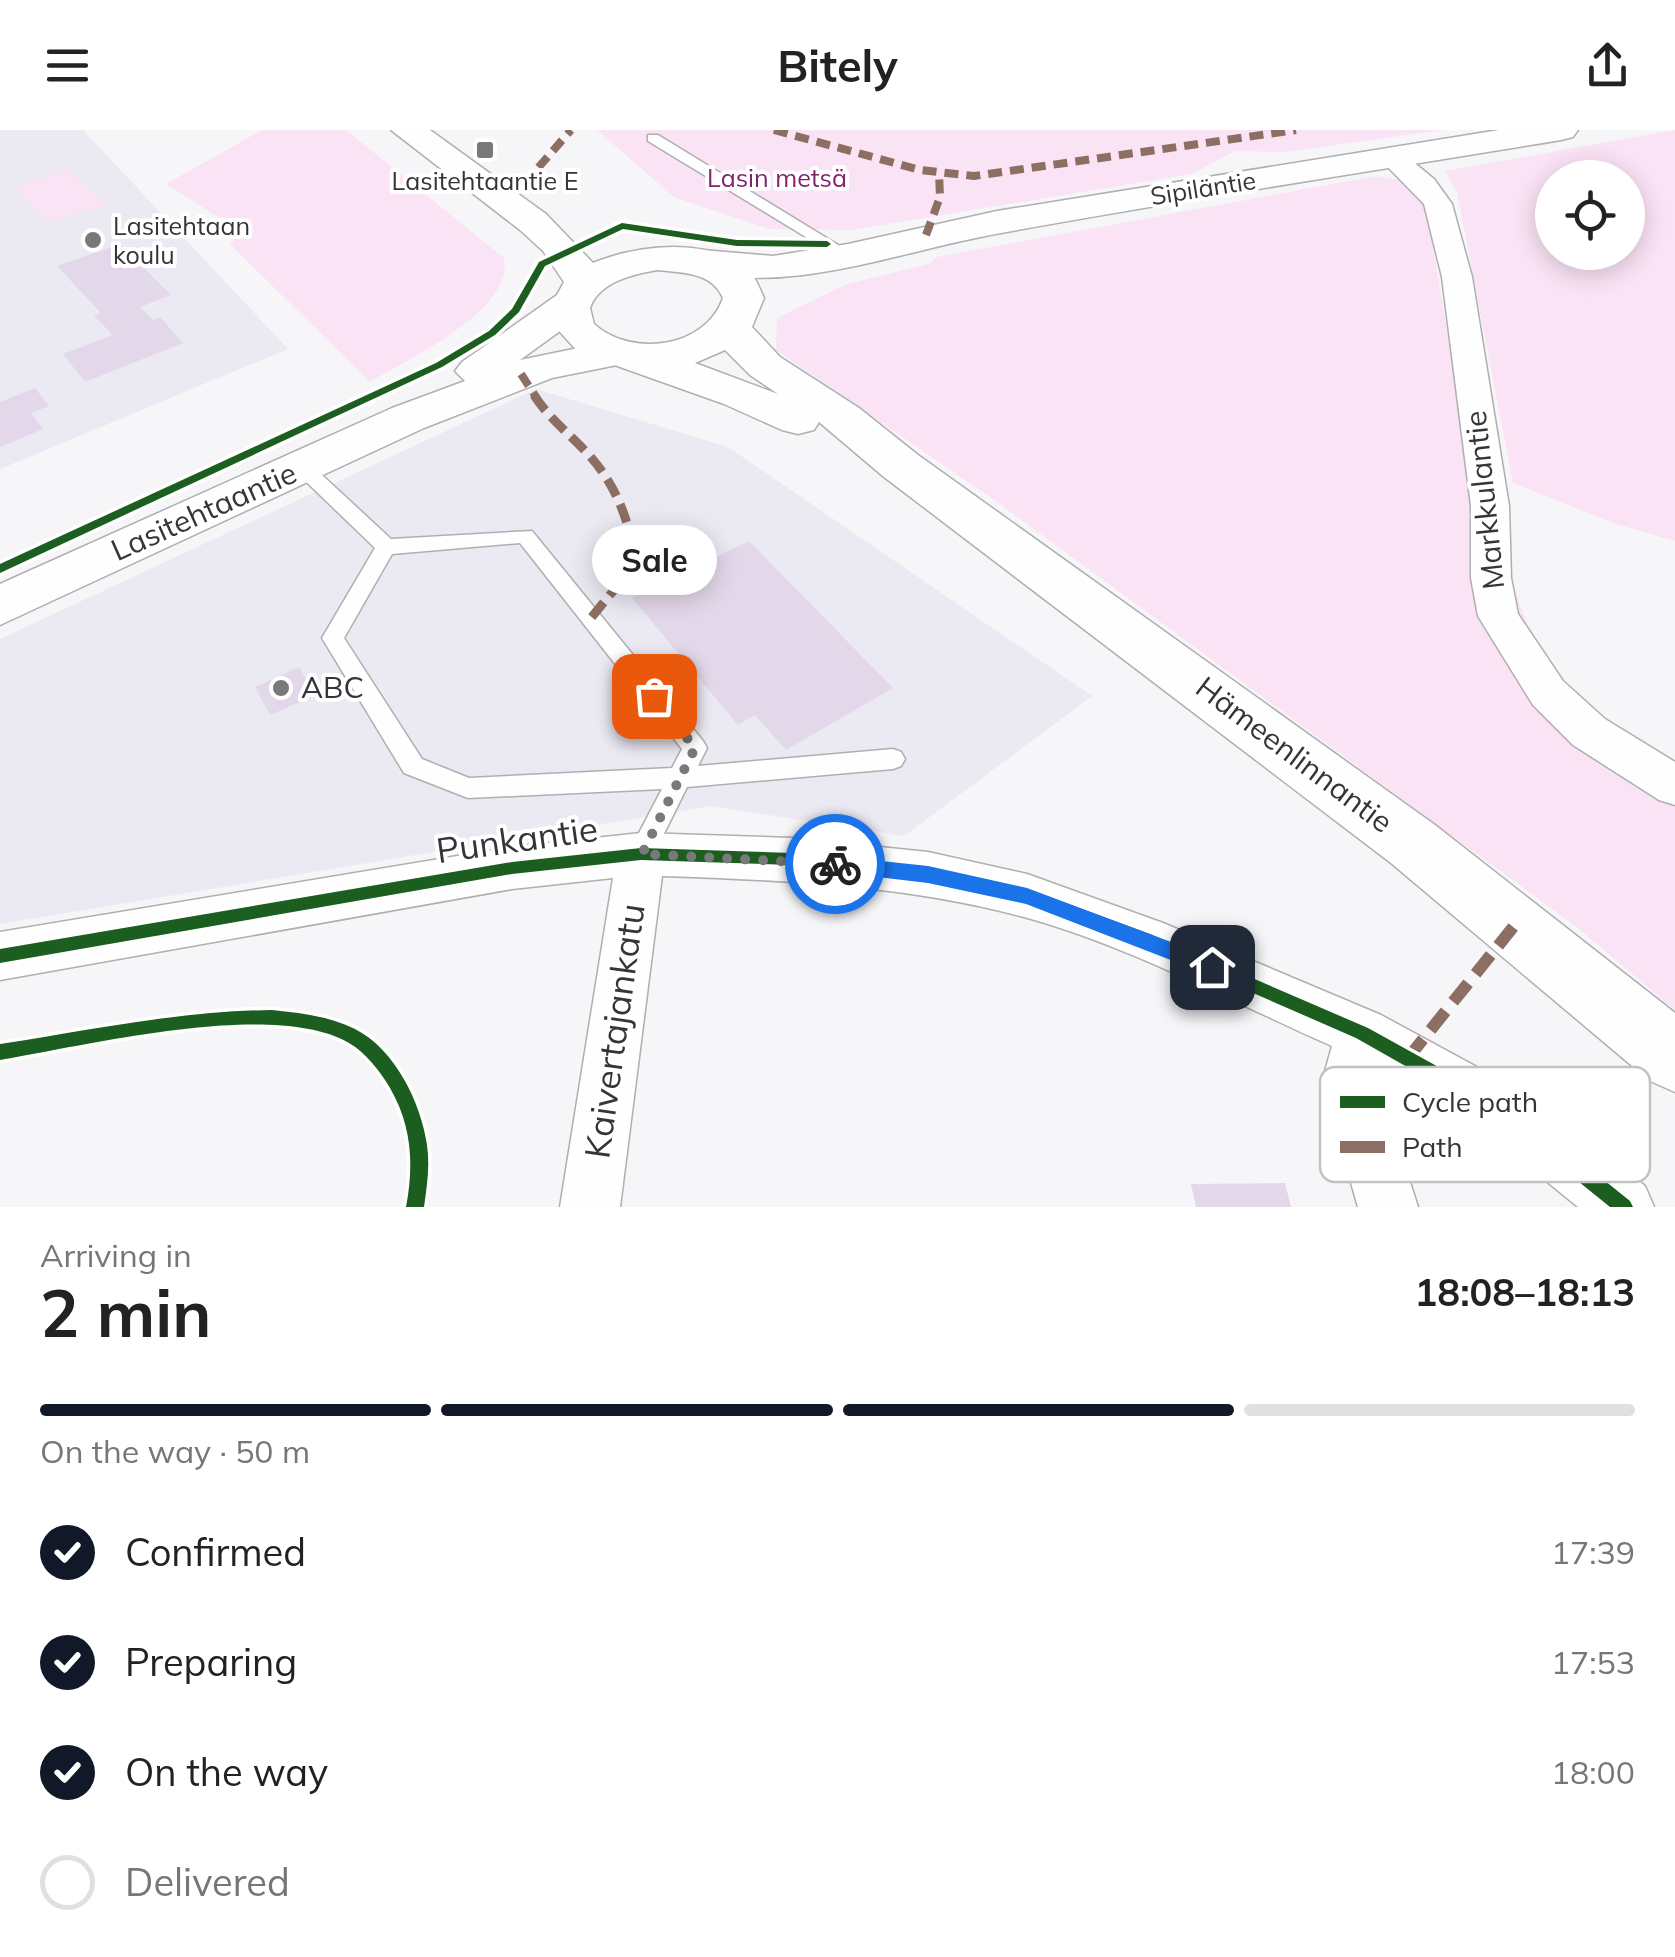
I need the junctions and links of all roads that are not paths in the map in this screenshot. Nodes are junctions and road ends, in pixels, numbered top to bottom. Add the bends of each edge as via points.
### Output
1 (408, 130) edge
2 (1561, 130) edge
3 (653, 138) dead end
4 (1391, 157) junction
5 (508, 204) junction
6 (848, 256) junction
7 (658, 258) junction
8 (702, 262) junction
9 (578, 294) junction
10 (738, 319) junction
11 (625, 354) junction
12 (408, 418) junction
13 (902, 466) junction
14 (302, 467) junction
15 (386, 547) junction
16 (0, 606) edge
17 (893, 759) dead end
18 (680, 778) junction
19 (1675, 786) edge
20 (642, 854) junction
21 (2, 959) edge
22 (1362, 1033) junction
23 (1675, 1058) edge
24 (1354, 1067) edge
25 (1423, 1067) edge
26 (1380, 1182) edge
27 (1593, 1182) edge
28 (590, 1207) edge
29 (1388, 1207) edge
30 (1624, 1207) edge

1 - 5 main road
2 - 4 main road, Sipiläntie
3 - 6 lane
4 - 6 main road, Sipiläntie via 996,222
4 - 19 street, Markkulantie via 1438,204 1458,277 1498,616 1562,706 1604,742
5 - 7 main road
5 - 9 main road via 580,270
6 - 8 main road, Sipiläntie via 773,268
6 - 10 main road, Sipiläntie
7 - 8 main road, Sipiläntie
7 - 9 main road, Lasitehtaantie via 623,264
8 - 10 main road, Hämeenlinnantie via 735,280 745,299
9 - 11 main road, Hämeenlinnantie via 572,321 580,334
9 - 12 main road, Lasitehtaantie
10 - 11 main road, Sipiläntie via 702,347
10 - 13 main road, Hämeenlinnantie via 743,348 763,368 832,410
11 - 12 main road, Lasitehtaantie via 541,367
11 - 13 main road, Hämeenlinnantie via 740,394
12 - 14 main road, Lasitehtaantie
13 - 23 main road, Hämeenlinnantie via 1413,844
14 - 15 lane
14 - 16 main road, Lasitehtaantie
15 - 18 lane via 525,536 695,748
15 - 18 lane via 332,638 413,766 468,788
17 - 18 lane
18 - 20 lane
20 - 21 street, Punkantie via 512,868
20 - 22 street, Punkantie via 792,859 928,874 1027,896
20 - 28 street, Kaivertajankatu
22 - 24 street
22 - 25 street, Punkantie
26 - 29 street
27 - 30 street, Punkantie

